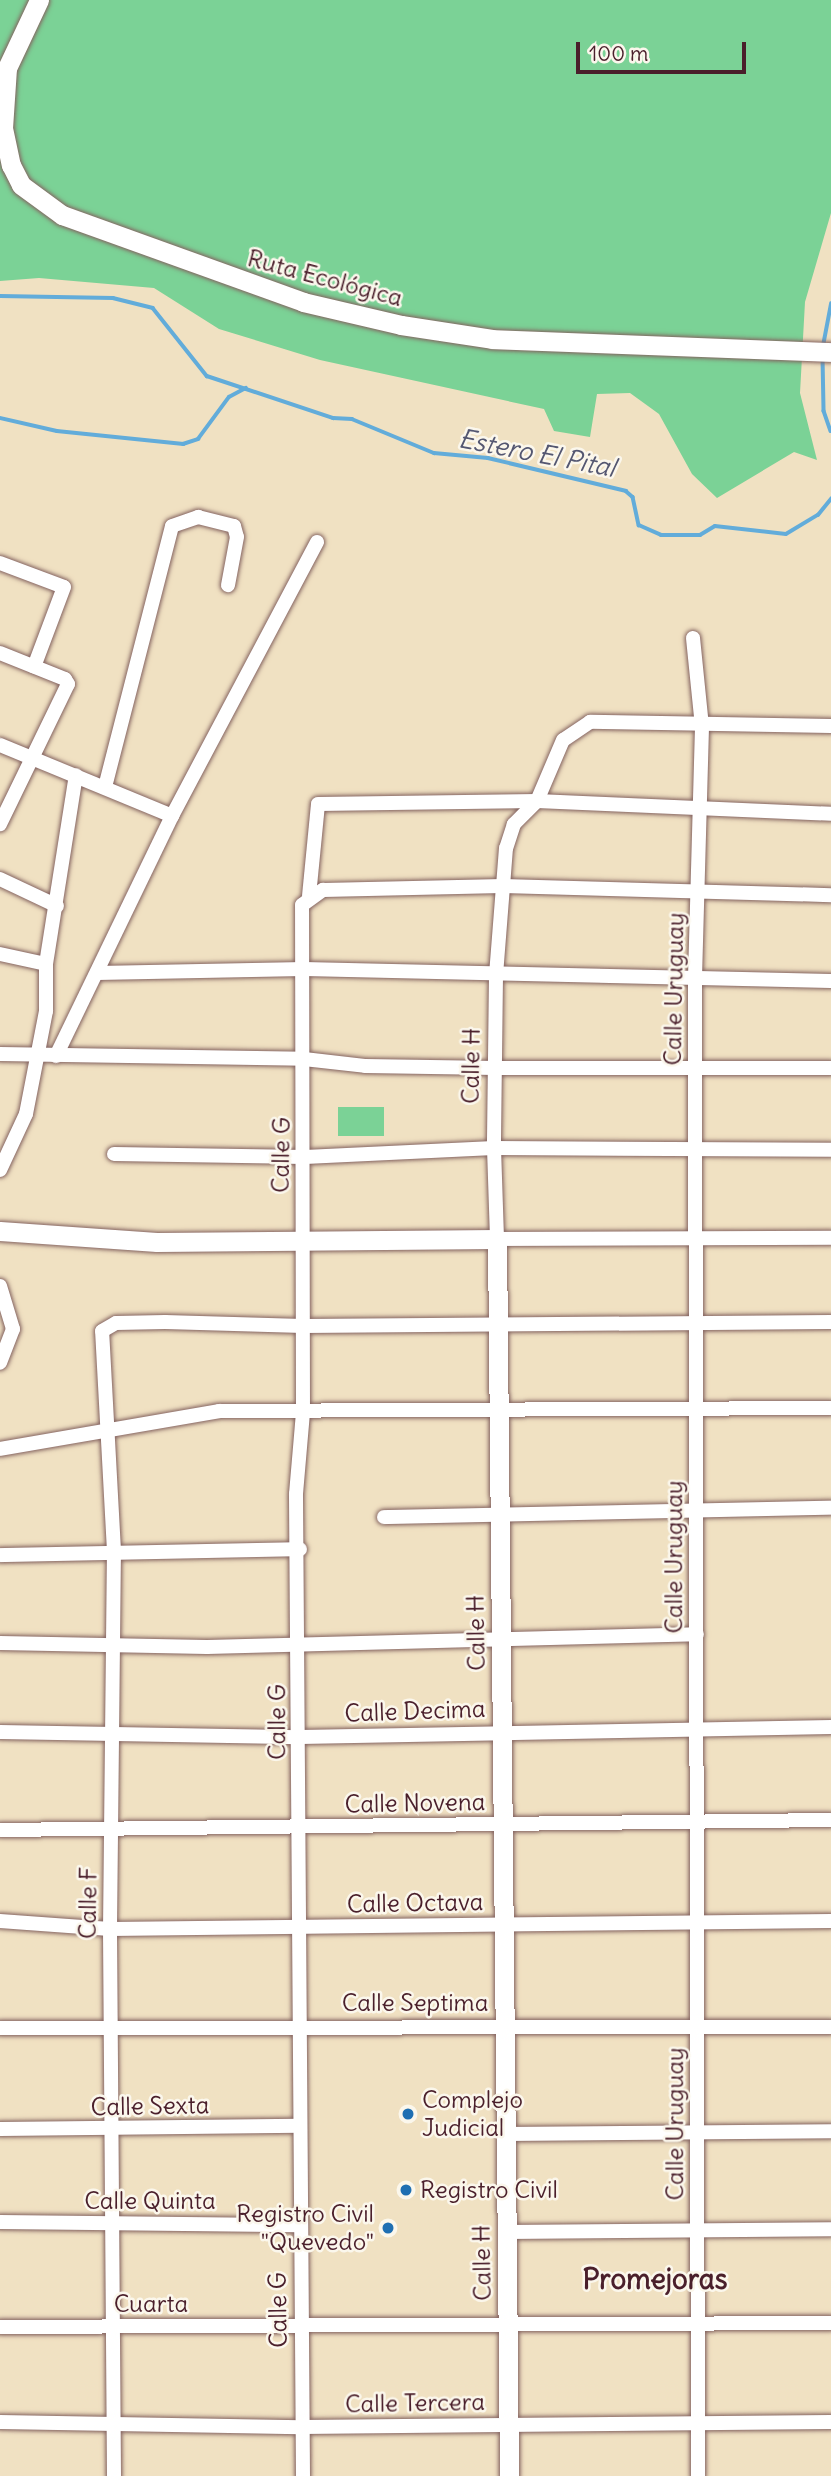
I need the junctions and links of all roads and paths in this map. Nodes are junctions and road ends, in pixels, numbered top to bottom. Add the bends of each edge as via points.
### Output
1 (39, 0) edge
2 (823, 351) edge
3 (317, 542) dead end
4 (0, 563) edge
5 (228, 585) dead end
6 (693, 638) dead end
7 (0, 653) edge
8 (34, 667) junction
9 (831, 726) edge
10 (702, 727) junction
11 (0, 745) edge
12 (34, 757) junction
13 (76, 775) junction
14 (105, 787) junction
15 (537, 802) junction
16 (701, 811) junction
17 (831, 814) edge
18 (172, 816) junction
19 (0, 824) edge
20 (0, 879) edge
21 (503, 886) junction
22 (698, 889) junction
23 (831, 895) edge
24 (309, 896) junction
25 (57, 906) junction
26 (0, 954) edge
27 (46, 964) junction
28 (304, 969) junction
29 (97, 973) junction
30 (496, 976) junction
31 (695, 977) junction
32 (831, 981) edge
33 (0, 1054) edge
34 (37, 1055) junction
35 (56, 1056) junction
36 (304, 1059) junction
37 (496, 1068) junction
38 (695, 1068) junction
39 (831, 1068) edge
40 (6, 1143) edge
41 (494, 1148) junction
42 (695, 1148) junction
43 (831, 1150) edge
44 (114, 1154) dead end
45 (305, 1157) junction
46 (0, 1170) edge
47 (0, 1231) edge
48 (831, 1238) edge
49 (302, 1239) junction
50 (497, 1239) junction
51 (696, 1239) junction
52 (0, 1286) edge
53 (696, 1321) junction
54 (498, 1322) junction
55 (831, 1322) edge
56 (303, 1326) junction
57 (0, 1363) edge
58 (831, 1408) edge
59 (696, 1409) junction
60 (498, 1411) junction
61 (303, 1412) junction
62 (107, 1431) junction
63 (0, 1449) edge
64 (831, 1508) edge
65 (696, 1511) junction
66 (499, 1515) junction
67 (384, 1517) dead end
68 (300, 1549) junction
69 (114, 1551) junction
70 (0, 1555) edge
71 (696, 1634) junction
72 (501, 1639) junction
73 (112, 1642) junction
74 (0, 1643) edge
75 (300, 1644) junction
76 (831, 1727) edge
77 (697, 1728) junction
78 (0, 1732) edge
79 (502, 1732) junction
80 (115, 1734) junction
81 (300, 1737) junction
82 (831, 1820) edge
83 (697, 1822) junction
84 (502, 1824) junction
85 (301, 1827) junction
86 (112, 1829) junction
87 (0, 1830) edge
88 (0, 1921) edge
89 (831, 1921) edge
90 (503, 1924) junction
91 (697, 1924) junction
92 (299, 1928) junction
93 (110, 1929) junction
94 (504, 2025) junction
95 (300, 2026) junction
96 (697, 2026) junction
97 (831, 2027) edge
98 (0, 2028) edge
99 (112, 2029) junction
100 (300, 2126) junction
101 (0, 2129) edge
102 (112, 2130) junction
103 (831, 2131) edge
104 (505, 2134) junction
105 (697, 2135) junction
106 (0, 2222) edge
107 (116, 2224) junction
108 (299, 2225) junction
109 (831, 2229) edge
110 (698, 2231) junction
111 (506, 2232) junction
112 (831, 2323) edge
113 (302, 2325) junction
114 (698, 2325) junction
115 (0, 2327) edge
116 (116, 2327) junction
117 (507, 2328) junction
118 (0, 2422) edge
119 (831, 2422) edge
120 (698, 2423) junction
121 (114, 2424) junction
122 (508, 2424) junction
123 (301, 2427) junction
124 (114, 2476) edge
125 (303, 2476) edge
126 (509, 2476) edge
127 (698, 2476) edge

1 - 2 street, Ruta Ecológica via 7,68 4,128 20,185 62,215 303,302 401,325 492,339
3 - 18 street
4 - 8 street via 64,587
5 - 14 street via 237,537 234,526 198,517 172,526
6 - 10 street, Calle Uruguay
7 - 8 street
8 - 12 street via 68,684
9 - 10 street
10 - 15 street via 691,722 590,722 563,740
10 - 16 street, Calle Uruguay
11 - 12 street
12 - 13 street
12 - 19 street
13 - 14 street
13 - 25 street
14 - 18 street
15 - 16 street
15 - 21 street, Calle H via 514,824
15 - 24 street, Calle G via 318,804
16 - 17 street
16 - 22 street, Calle Uruguay
18 - 29 street via 125,905
20 - 25 street
21 - 22 street
21 - 24 street via 323,890
21 - 30 street, Calle H
22 - 23 street
22 - 31 street, Calle Uruguay
24 - 28 street, Calle G via 302,905
25 - 27 street
26 - 27 street
27 - 34 street via 46,1011
28 - 29 street
28 - 30 street
28 - 36 street, Calle G
29 - 35 street
30 - 31 street
30 - 37 street, Calle H
31 - 32 street
31 - 38 street, Calle Uruguay
33 - 34 street
34 - 35 street
34 - 40 street via 26,1114
35 - 36 street
36 - 37 street via 365,1066
36 - 45 street, Calle G
37 - 38 street
37 - 41 street, Calle H
38 - 39 street
38 - 42 street, Calle Uruguay
40 - 46 street
41 - 42 street
41 - 45 street
41 - 50 street, Calle H
42 - 43 street
42 - 51 street, Calle Uruguay
44 - 45 street
45 - 49 street, Calle G
47 - 49 street via 158,1242
48 - 51 street
49 - 50 street
49 - 56 street, Calle G
50 - 51 street
50 - 54 street, Calle H
51 - 53 street, Calle Uruguay
52 - 57 street via 13,1329
53 - 54 street
53 - 55 street
53 - 59 street, Calle Uruguay
54 - 56 street
54 - 60 street, Calle H
56 - 61 street, Calle G
56 - 62 street, Calle F via 116,1322 102,1331
58 - 59 street
59 - 60 street
59 - 65 street, Calle Uruguay
60 - 61 street
60 - 66 street, Calle H
61 - 62 street via 219,1411
61 - 68 street, Calle G via 296,1494
62 - 63 street
62 - 69 street, Calle F
64 - 65 street
65 - 66 street
65 - 71 street, Calle Uruguay
66 - 67 street
66 - 72 street, Calle H
68 - 69 street
68 - 75 street, Calle G
69 - 70 street
69 - 73 street, Calle F
71 - 72 street
71 - 77 street, Calle Uruguay
72 - 75 street
72 - 79 street, Calle H
73 - 74 street
73 - 75 street via 207,1647
73 - 80 street, Calle F
75 - 81 street, Calle G
76 - 77 street, Calle Decima
77 - 79 street, Calle Decima
77 - 83 street, Calle Uruguay
78 - 80 street, Calle Decima
79 - 81 street, Calle Decima
79 - 84 street, Calle H
80 - 81 street, Calle Decima
80 - 86 street, Calle F
81 - 85 street, Calle G
82 - 83 street, Calle Novena
83 - 84 street, Calle Novena
83 - 91 street, Calle Uruguay
84 - 85 street, Calle Novena
84 - 90 street, Calle H
85 - 86 street, Calle Novena
85 - 92 street, Calle G
86 - 87 street, Calle Novena
86 - 93 street, Calle F
88 - 93 street, Calle Octava
89 - 91 street, Calle Octava
90 - 91 street, Calle Octava
90 - 92 street, Calle Octava
90 - 94 street, Calle H
91 - 96 street, Calle Uruguay
92 - 93 street, Calle Octava
92 - 95 street, Calle G
93 - 99 street, Calle F
94 - 95 street, Calle Septima
94 - 96 street, Calle Septima
94 - 104 street, Calle H
95 - 99 street, Calle Septima
95 - 100 street, Calle G
96 - 97 street, Calle Septima
96 - 105 street, Calle Uruguay
98 - 99 street, Calle Septima
99 - 102 street, Calle F
100 - 102 street, Calle Sexta
100 - 108 street, Calle G
101 - 102 street, Calle Sexta
102 - 107 street, Calle F
103 - 105 street
104 - 105 street
104 - 111 street, Calle H
105 - 110 street, Calle Uruguay
106 - 107 street, Calle Quinta
107 - 108 street, Calle Quinta
107 - 116 street, Calle F
108 - 113 street, Calle G
109 - 110 street
110 - 111 street
110 - 114 street, Calle Uruguay
111 - 117 street, Calle H
112 - 114 street, Cuarta
113 - 116 street, Cuarta
113 - 117 street, Cuarta
113 - 123 street, Calle G
114 - 117 street, Cuarta
114 - 120 street, Calle Uruguay
115 - 116 street, Cuarta
116 - 121 street, Calle F
117 - 122 street, Calle H
118 - 121 street, Calle Tercera
119 - 120 street, Calle Tercera
120 - 122 street, Calle Tercera
120 - 127 street, Calle Uruguay
121 - 123 street, Calle Tercera
121 - 124 street, Calle F
122 - 123 street, Calle Tercera
122 - 126 street, Calle H
123 - 125 street, Calle G

